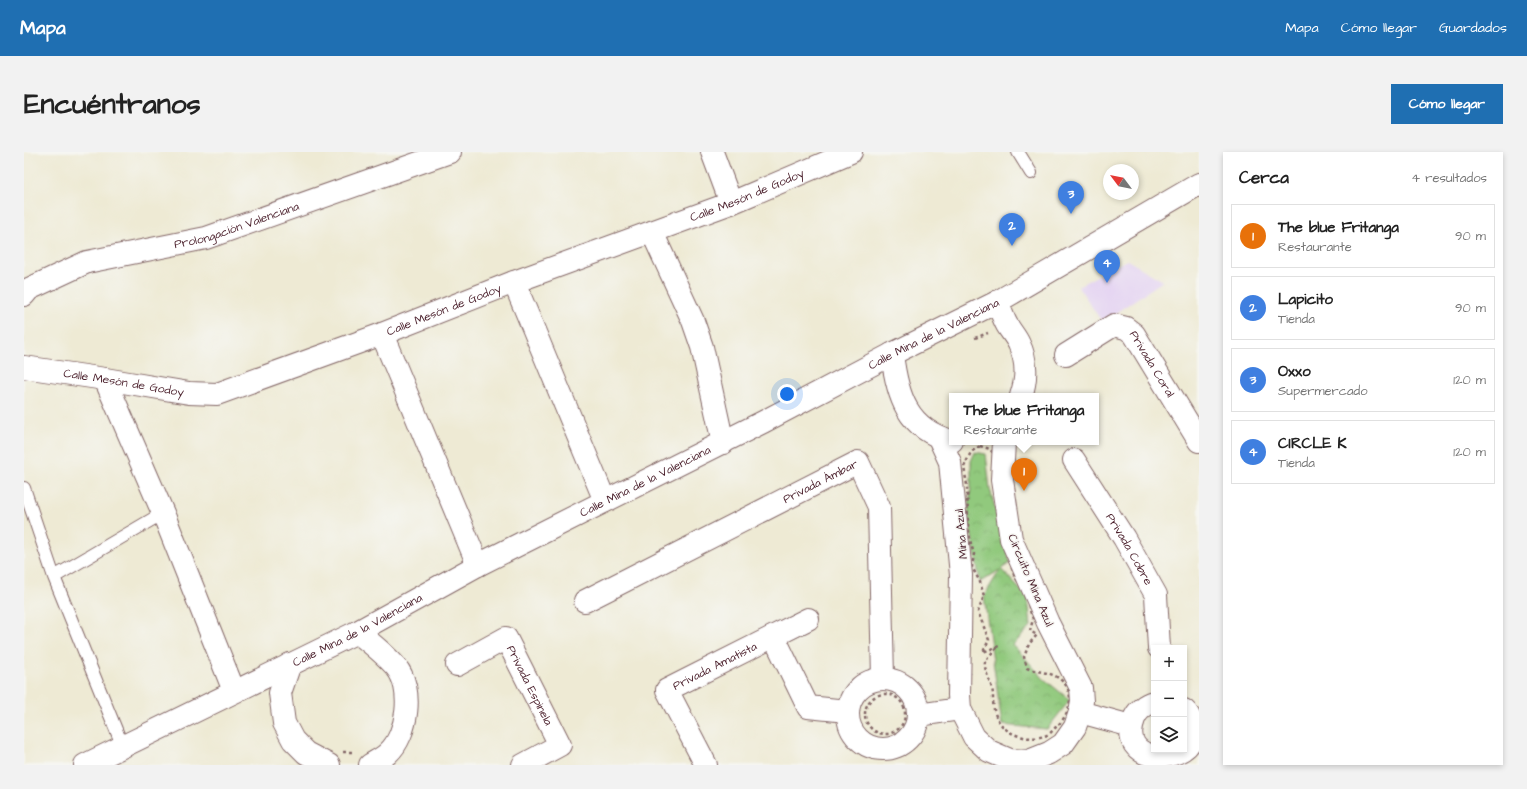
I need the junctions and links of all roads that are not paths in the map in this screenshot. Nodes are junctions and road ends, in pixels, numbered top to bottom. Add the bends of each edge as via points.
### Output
1 (450, 152) edge
2 (712, 152) edge
3 (851, 152) edge
4 (1018, 152) edge
5 (1031, 173) dead end
6 (1199, 184) edge
7 (731, 203) junction
8 (652, 232) junction
9 (514, 282) junction
10 (24, 295) edge
11 (997, 302) junction
12 (382, 334) junction
13 (892, 354) junction
14 (1066, 355) dead end
15 (24, 368) edge
16 (105, 379) junction
17 (1022, 393) edge
18 (946, 439) edge
19 (1199, 441) edge
20 (723, 443) junction
21 (1004, 445) edge
22 (1074, 460) dead end
23 (24, 488) edge
24 (605, 501) junction
25 (162, 513) junction
26 (478, 565) junction
27 (54, 577) junction
28 (586, 601) dead end
29 (808, 619) dead end
30 (357, 632) junction
31 (774, 637) junction
32 (1159, 645) edge
33 (290, 664) junction
34 (457, 665) dead end
35 (883, 678) junction
36 (234, 691) junction
37 (1151, 704) edge
38 (960, 709) junction
39 (1190, 710) edge
40 (847, 711) junction
41 (1080, 712) junction
42 (910, 720) junction
43 (1131, 726) junction
44 (123, 747) junction
45 (1192, 751) edge
46 (875, 757) edge
47 (364, 758) edge
48 (330, 761) edge
49 (1156, 764) edge
50 (85, 765) edge
51 (523, 765) edge
52 (706, 765) edge

1 - 10 street, Prolongación Valenciana via 206,238 87,262 29,289
2 - 7 street
3 - 7 street, Calle Mesón de Godoy
4 - 5 lane
6 - 11 street, Calle Mina de la Valenciana
7 - 8 street, Calle Mesón de Godoy
8 - 9 street, Calle Mesón de Godoy
8 - 20 street via 693,321 702,347
9 - 12 street, Calle Mesón de Godoy
9 - 24 street
11 - 13 street, Calle Mina de la Valenciana
11 - 17 street via 1019,344 1025,369
12 - 16 street, Calle Mesón de Godoy via 217,394 189,393
12 - 26 street
13 - 18 street, Circuito Mina Azul via 894,377 909,414 923,427
13 - 20 street, Calle Mina de la Valenciana
14 - 19 street, Privada Coral via 1114,325 1126,328 1134,334
15 - 16 street, Calle Mesón de Godoy
16 - 25 street
18 - 38 street, Circuito Mina Azul via 961,575
20 - 24 street, Calle Mina de la Valenciana
21 - 41 street, Circuito Mina Azul via 1002,480 1011,539 1081,688
22 - 32 street, Privada Cobre via 1124,538 1156,595
23 - 27 lane
24 - 26 street, Calle Mina de la Valenciana
25 - 27 lane
25 - 36 street
26 - 30 street, Calle Mina de la Valenciana
27 - 44 lane
28 - 35 street, Privada Ámbar via 858,462 879,507
29 - 31 street, Privada Amatista
30 - 33 street, Calle Mina de la Valenciana
30 - 47 street via 398,668 406,687 407,711 401,733 389,752
31 - 40 street via 808,707
31 - 52 street, Privada Amatista via 667,690
33 - 36 street, Calle Mina de la Valenciana
33 - 48 street via 280,693 284,723 293,740 306,753
34 - 51 street, Privada Espinela via 506,638 560,745
35 - 40 street via 858,687
35 - 42 street via 901,683 914,696
36 - 44 street, Calle Mina de la Valenciana
37 - 43 street via 1142,708
38 - 41 street, Circuito Mina Azul via 974,737 989,751 1010,760 1029,761 1063,744 1075,727
38 - 42 street
39 - 45 street
40 - 46 street via 850,728
41 - 43 street
42 - 46 street via 912,734 897,746
43 - 49 street via 1136,750
44 - 50 street, Calle Mina de la Valenciana
45 - 49 street via 1172,761

